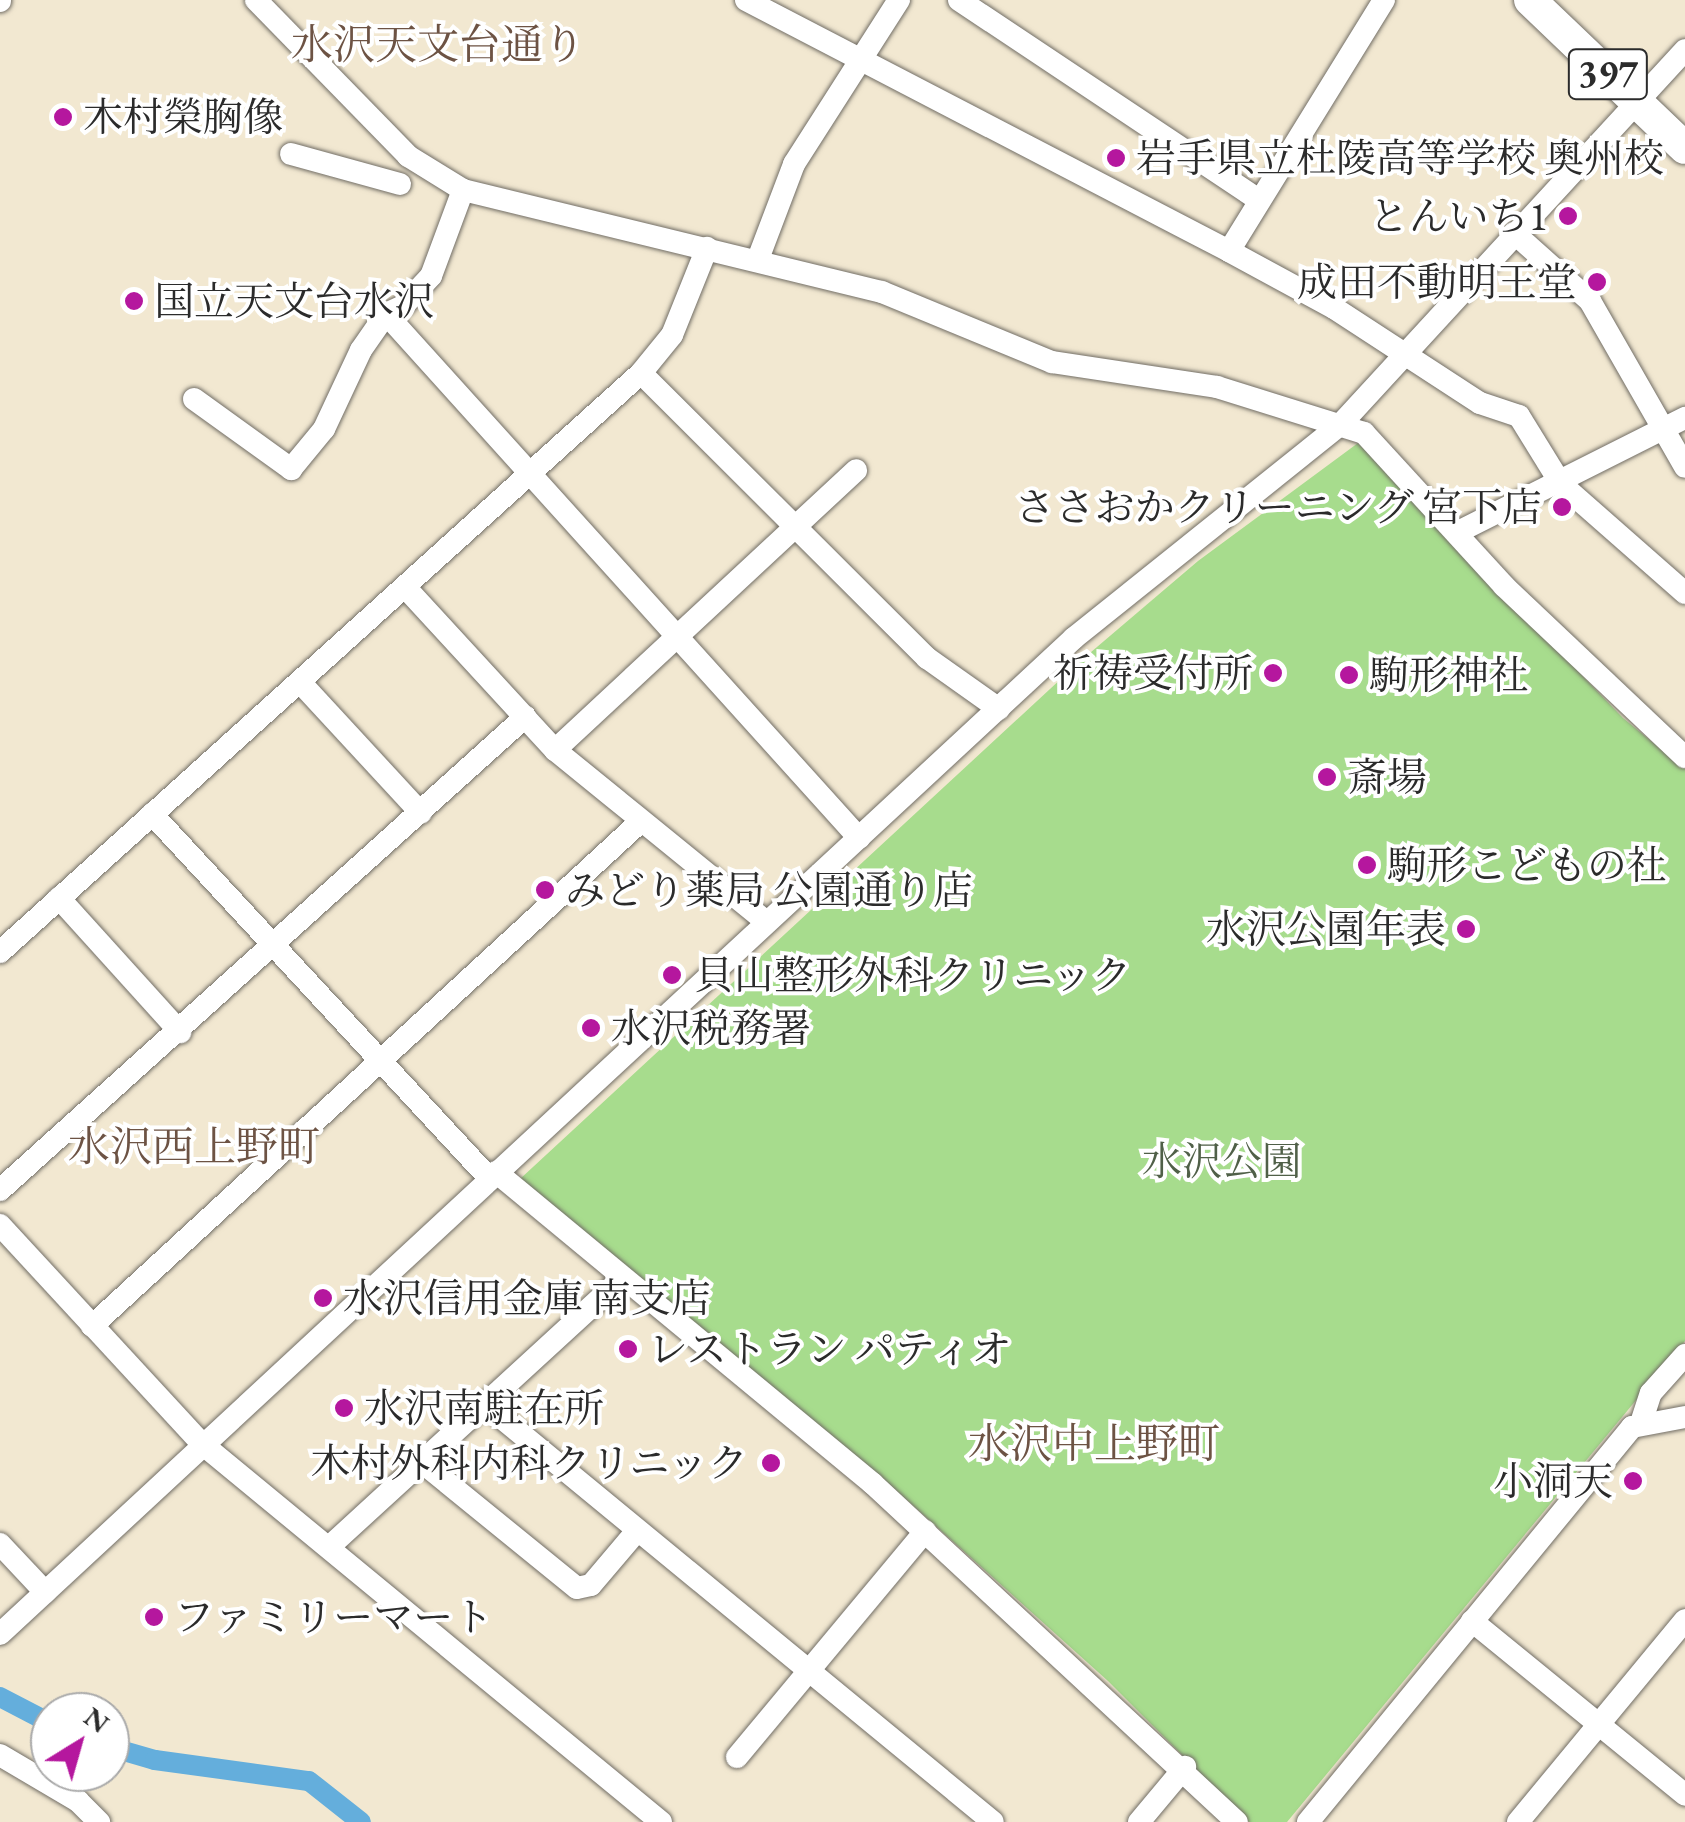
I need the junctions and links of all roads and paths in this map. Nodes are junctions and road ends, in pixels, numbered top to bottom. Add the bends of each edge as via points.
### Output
1 (256, 0) edge
2 (746, 0) edge
3 (899, 0) edge
4 (959, 0) edge
5 (1384, 0) edge
6 (1530, 0) edge
7 (1685, 50) edge
8 (862, 58) junction
9 (1638, 102) junction
10 (1685, 148) edge
11 (291, 154) dead end
12 (400, 184) dead end
13 (463, 190) junction
14 (1256, 198) junction
15 (1514, 233) junction
16 (707, 248) junction
17 (1229, 250) junction
18 (758, 259) junction
19 (386, 314) junction
20 (1405, 353) junction
21 (641, 373) junction
22 (194, 400) dead end
23 (1685, 418) edge
24 (1340, 424) junction
25 (1660, 430) junction
26 (1685, 466) edge
27 (530, 470) junction
28 (856, 470) dead end
29 (1561, 484) junction
30 (795, 525) junction
31 (1460, 531) junction
32 (405, 586) junction
33 (1685, 593) edge
34 (676, 637) junction
35 (300, 682) junction
36 (998, 709) junction
37 (525, 717) junction
38 (556, 750) junction
39 (1685, 758) edge
40 (421, 813) junction
41 (152, 814) junction
42 (640, 823) junction
43 (859, 838) junction
44 (59, 898) junction
45 (767, 922) junction
46 (274, 949) junction
47 (0, 952) edge
48 (180, 1032) junction
49 (379, 1061) junction
50 (493, 1175) junction
51 (0, 1190) edge
52 (0, 1225) edge
53 (621, 1279) junction
54 (92, 1326) junction
55 (1685, 1356) edge
56 (486, 1405) junction
57 (1685, 1416) edge
58 (1642, 1420) junction
59 (201, 1443) junction
60 (424, 1463) junction
61 (925, 1531) junction
62 (636, 1532) junction
63 (0, 1544) edge
64 (328, 1547) junction
65 (44, 1592) junction
66 (1685, 1620) edge
67 (1472, 1621) junction
68 (0, 1634) edge
69 (806, 1667) junction
70 (1598, 1724) junction
71 (0, 1755) edge
72 (737, 1758) dead end
73 (1184, 1767) junction
74 (1685, 1795) edge
75 (98, 1822) edge
76 (661, 1822) edge
77 (993, 1822) edge
78 (1139, 1822) edge
79 (1237, 1822) edge
80 (1308, 1822) edge
81 (1518, 1822) edge

1 - 13 street via 408,156
2 - 8 street
3 - 8 street
4 - 14 street
5 - 14 street
6 - 9 highway, 397
7 - 9 street
8 - 17 street
8 - 18 street via 794,164
9 - 10 highway, 397
9 - 15 street
11 - 12 street
13 - 16 street
13 - 19 street via 431,276
14 - 17 street
15 - 20 street
15 - 25 street via 1590,302
16 - 18 street
16 - 21 street via 672,335
17 - 20 street
18 - 24 street via 882,292 1052,362 1217,387
19 - 22 street via 324,429 291,468
19 - 27 street
20 - 24 street
20 - 29 street via 1480,403 1519,416
21 - 27 street
21 - 30 street
23 - 25 street
24 - 31 street via 1364,433
24 - 36 street via 1074,638
25 - 26 street
25 - 29 street
27 - 32 street
27 - 34 street
28 - 30 street
29 - 31 street
29 - 33 street
30 - 34 street
30 - 36 street via 926,658
31 - 39 street via 1504,586
32 - 35 street
32 - 37 street
34 - 38 street
34 - 43 street
35 - 40 street
35 - 41 street
36 - 43 street
37 - 38 street
37 - 40 street
38 - 42 street
40 - 46 street
41 - 44 street
41 - 46 street
42 - 45 street
42 - 49 street
43 - 45 street
44 - 47 street
44 - 48 street
45 - 50 street
46 - 48 street
46 - 49 street
48 - 51 street
49 - 50 street
49 - 54 street
50 - 53 street
50 - 59 street
52 - 54 street
53 - 56 street
53 - 61 street
54 - 59 street
55 - 58 street via 1651,1393
56 - 60 street
56 - 62 street
57 - 58 street
58 - 67 street
59 - 64 street
59 - 65 street
60 - 62 street via 577,1588 591,1585
60 - 64 street
61 - 69 street
61 - 73 street
62 - 69 street
63 - 65 street
64 - 76 street
65 - 68 street
66 - 70 street
67 - 70 street
67 - 80 street
69 - 72 street
69 - 77 street
70 - 74 street
70 - 81 street
71 - 75 street via 78,1801
73 - 78 street
73 - 79 street

